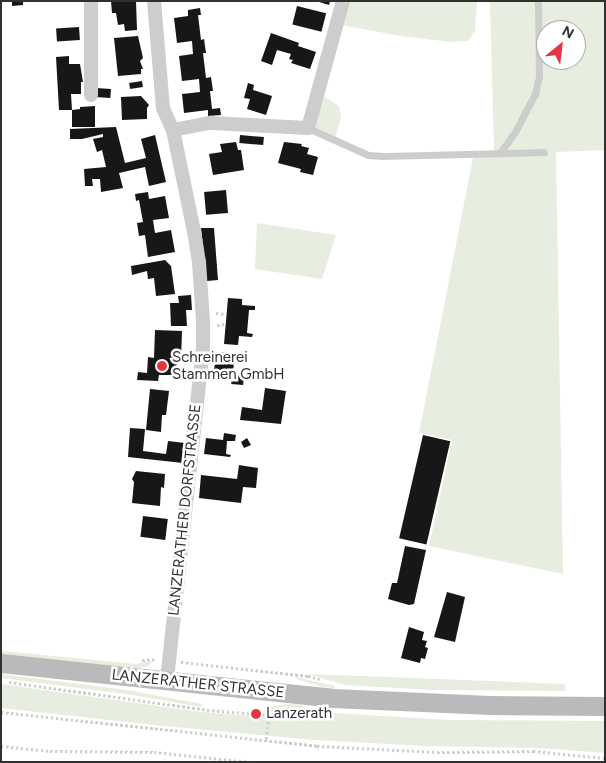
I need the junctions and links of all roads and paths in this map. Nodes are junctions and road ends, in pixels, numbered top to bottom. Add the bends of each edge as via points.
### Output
1 (91, 1) edge
2 (154, 1) edge
3 (343, 1) edge
4 (538, 1) edge
5 (91, 95) dead end
6 (308, 128) junction
7 (173, 130) junction
8 (544, 152) dead end
9 (500, 153) junction
10 (1, 663) edge
11 (217, 667) dead end
12 (166, 681) junction
13 (328, 682) dead end
14 (605, 706) edge
15 (1, 712) edge
16 (269, 715) dead end
17 (266, 739) junction
18 (1, 746) edge
19 (605, 758) edge
20 (250, 762) edge

1 - 5 street
2 - 7 street, LANZERATHER DORFSTRASSE via 163,108
3 - 6 street
4 - 9 lane via 539,77 535,94
6 - 7 street via 210,123
6 - 9 lane via 368,154 382,156
7 - 12 street, LANZERATHER DORFSTRASSE via 199,262 203,337
8 - 9 lane
10 - 12 main road, LANZERATHER STRASSE
11 - 13 path via 308,676
12 - 14 main road, LANZERATHER STRASSE via 332,698
15 - 17 path
16 - 17 path
17 - 19 path via 317,746 457,752 533,751
18 - 20 path via 50,751 154,752

